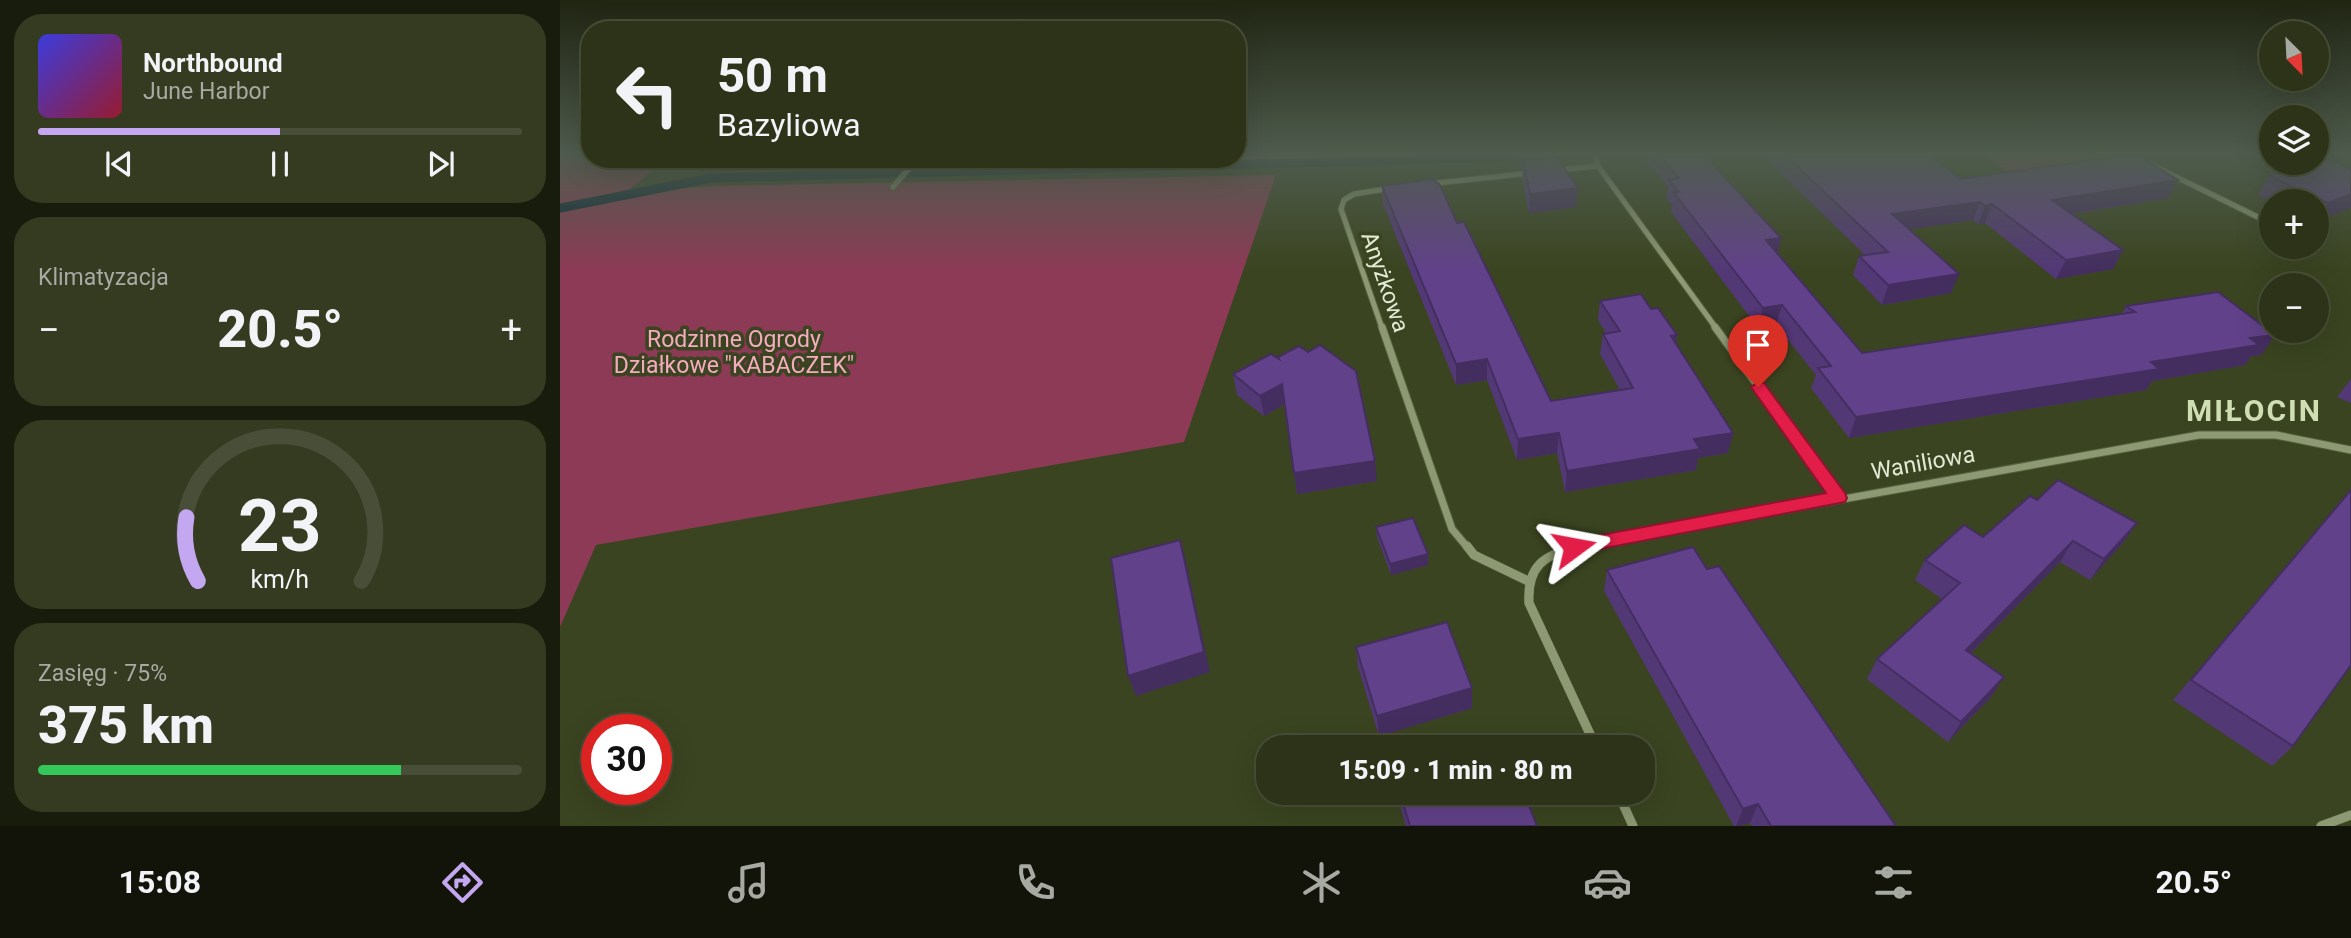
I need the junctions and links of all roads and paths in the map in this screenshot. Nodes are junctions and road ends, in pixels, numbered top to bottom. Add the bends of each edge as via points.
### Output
1 (1364, 193) edge
2 (1617, 193) edge
3 (2209, 193) edge
4 (2259, 218) edge
5 (2351, 450) edge
6 (1839, 498) junction
7 (1528, 581) junction
8 (1590, 735) edge
9 (1623, 805) edge
10 (2351, 815) edge
11 (1633, 826) edge
12 (2321, 826) edge

1 - 7 street, Anyżkowa via 1344,200 1341,209 1452,529 1474,555
2 - 6 street
3 - 4 street
5 - 6 street, Waniliowa via 2313,439 2241,431
6 - 7 street, Waniliowa via 1559,551 1540,563
7 - 8 street via 1539,626
9 - 11 street
10 - 12 street

